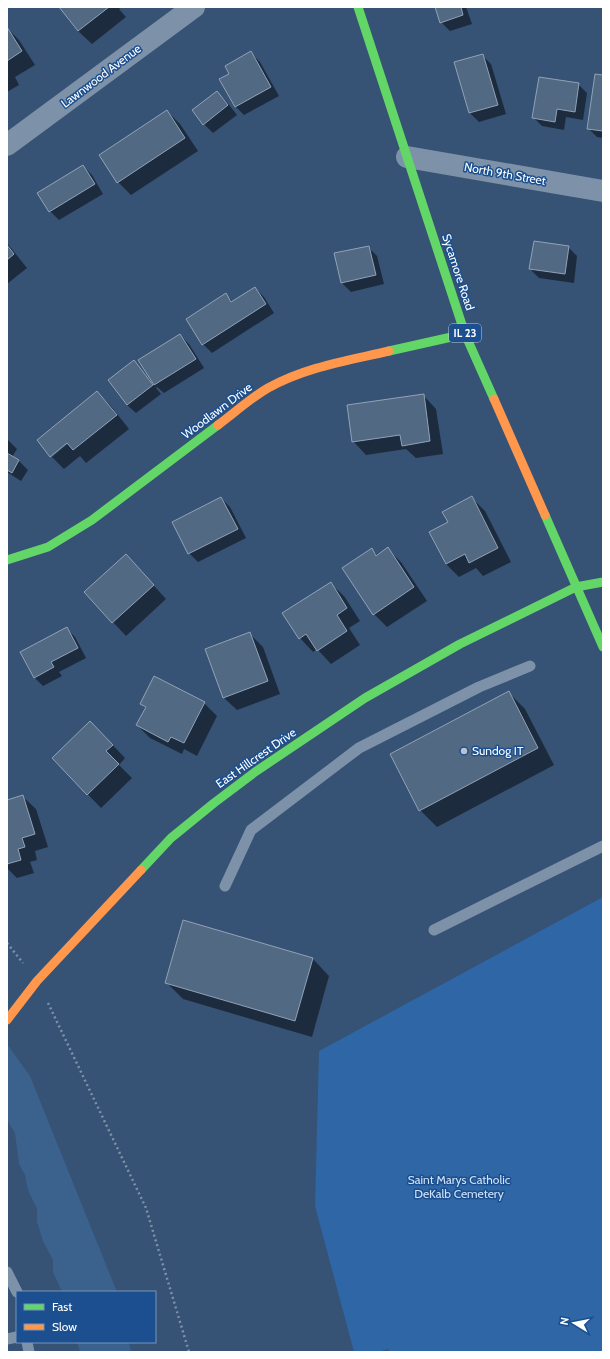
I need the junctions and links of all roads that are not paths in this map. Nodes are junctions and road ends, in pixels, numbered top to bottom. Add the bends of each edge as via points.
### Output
1 (194, 7) edge
2 (358, 7) edge
3 (7, 144) edge
4 (407, 157) junction
5 (603, 191) edge
6 (465, 334) junction
7 (7, 560) edge
8 (603, 582) edge
9 (576, 588) junction
10 (603, 647) edge
11 (530, 666) dead end
12 (603, 846) edge
13 (225, 886) dead end
14 (434, 930) dead end
15 (7, 1020) edge
16 (7, 1272) edge
17 (16, 1291) edge

1 - 3 street, Lawnwood Avenue
2 - 4 street, Sycamore Road / IL 23
4 - 5 street, North 9th Street
4 - 6 street, Sycamore Road / IL 23
6 - 7 street, Woodlawn Drive via 311,369 278,383 266,389 92,520 48,547
6 - 9 street, Sycamore Road / IL 23
8 - 9 street, East Hillcrest Drive
9 - 10 street, Sycamore Road / IL 23
9 - 15 street, East Hillcrest Drive via 460,644 365,698 255,772 214,803 171,838 37,981
11 - 13 lane via 479,687 359,748 252,830
12 - 14 lane
16 - 17 lane

